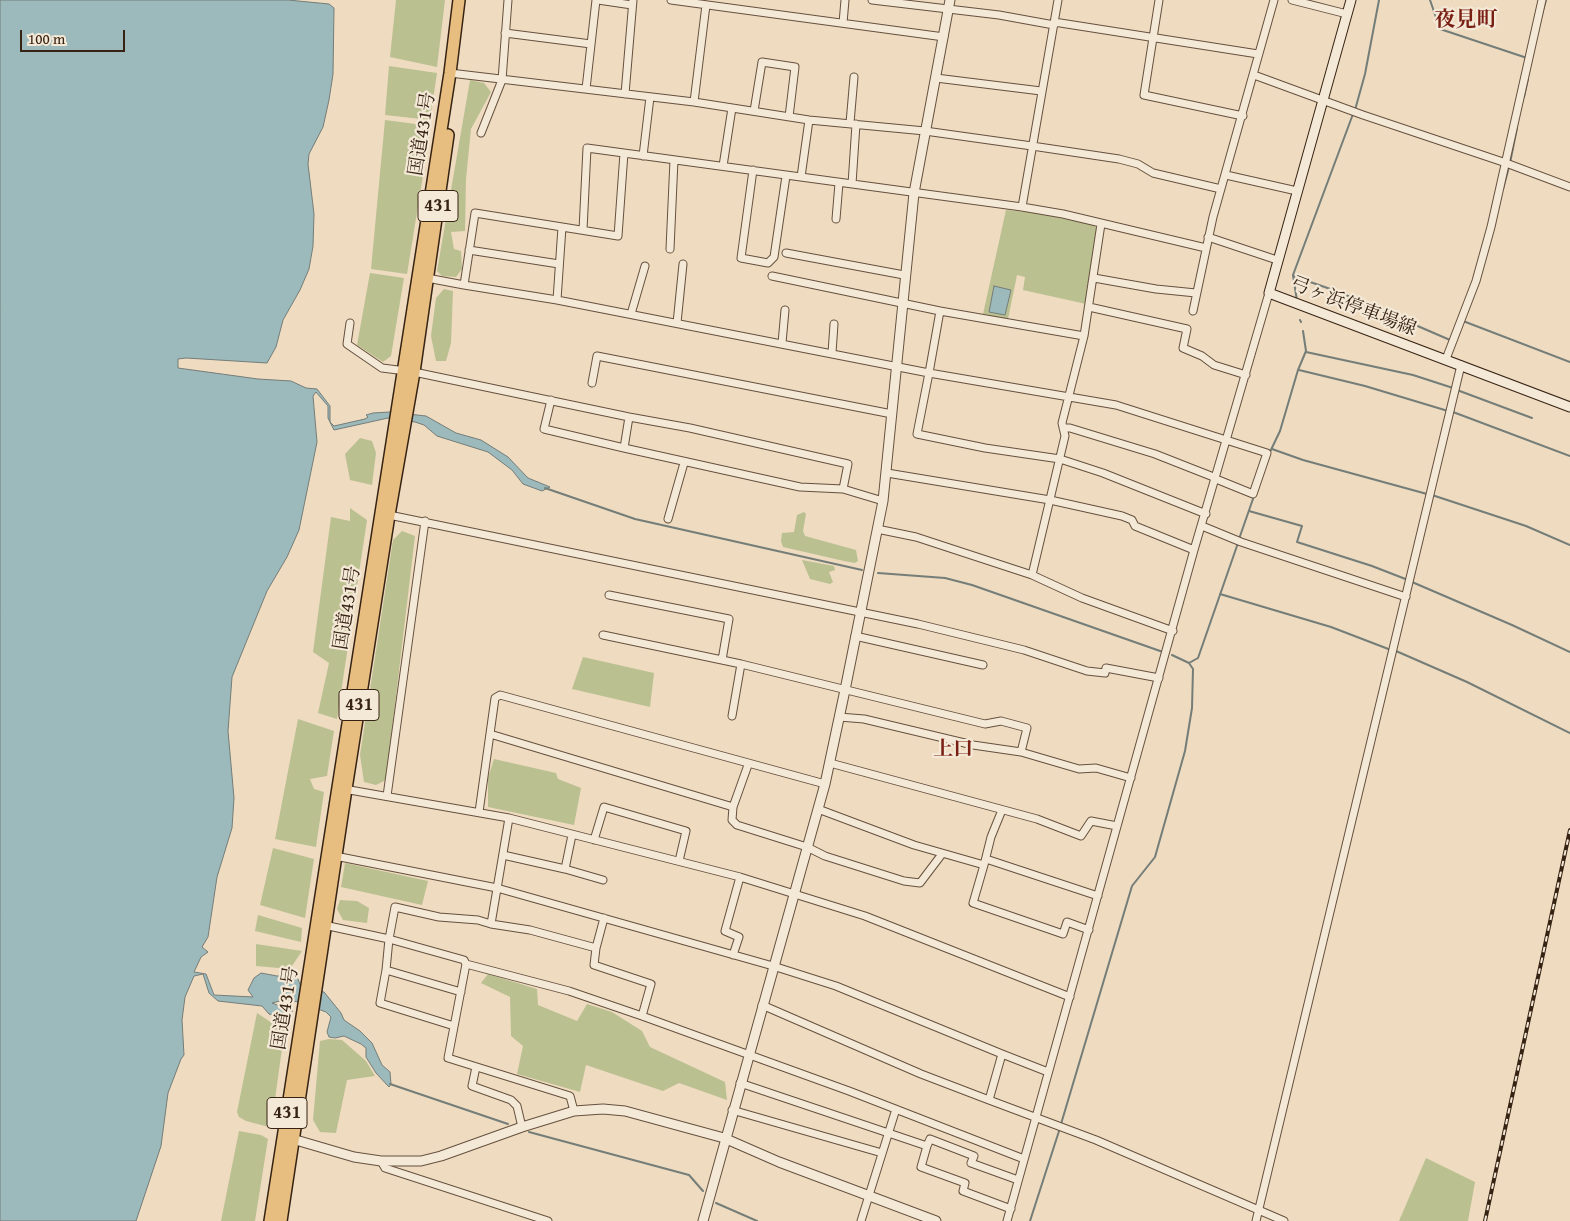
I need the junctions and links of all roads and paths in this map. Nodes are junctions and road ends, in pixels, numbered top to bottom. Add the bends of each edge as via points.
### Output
1 (459, 0) edge
2 (467, 0) edge
3 (508, 0) edge
4 (597, 0) edge
5 (671, 0) edge
6 (846, 0) edge
7 (872, 0) edge
8 (1058, 0) edge
9 (1159, 0) edge
10 (1274, 0) edge
11 (1292, 0) edge
12 (1351, 0) edge
13 (1542, 0) edge
14 (632, 2) edge
15 (706, 5) junction
16 (949, 5) edge
17 (1347, 14) junction
18 (842, 23) junction
19 (1054, 23) junction
20 (505, 33) junction
21 (1153, 36) junction
22 (944, 37) junction
23 (591, 44) junction
24 (1258, 54) junction
25 (454, 73) junction
26 (1254, 75) junction
27 (854, 77) dead end
28 (936, 78) junction
29 (502, 80) junction
30 (586, 89) junction
31 (1041, 91) junction
32 (625, 94) junction
33 (650, 97) junction
34 (1322, 100) junction
35 (694, 102) junction
36 (732, 108) junction
37 (754, 111) junction
38 (1243, 116) junction
39 (789, 117) junction
40 (809, 120) junction
41 (853, 124) junction
42 (925, 130) junction
43 (481, 132) dead end
44 (1032, 146) junction
45 (624, 153) junction
46 (643, 156) junction
47 (674, 160) junction
48 (1506, 163) junction
49 (723, 166) junction
50 (753, 170) junction
51 (1226, 175) junction
52 (786, 176) junction
53 (801, 177) junction
54 (840, 182) junction
55 (852, 184) junction
56 (1570, 187) edge
57 (1221, 189) junction
58 (1297, 191) junction
59 (914, 192) junction
60 (1022, 207) junction
61 (836, 219) dead end
62 (1101, 224) junction
63 (562, 227) junction
64 (582, 230) junction
65 (1208, 238) junction
66 (1206, 248) junction
67 (670, 249) dead end
68 (469, 250) junction
69 (786, 253) dead end
70 (1277, 260) junction
71 (559, 264) junction
72 (683, 264) dead end
73 (645, 266) dead end
74 (904, 275) junction
75 (772, 276) dead end
76 (427, 278) junction
77 (1094, 278) junction
78 (464, 285) junction
79 (1196, 293) junction
80 (1269, 293) junction
81 (557, 300) junction
82 (901, 303) junction
83 (1089, 307) junction
84 (785, 310) dead end
85 (940, 311) junction
86 (1193, 311) dead end
87 (631, 314) junction
88 (350, 323) dead end
89 (678, 323) junction
90 (834, 324) dead end
91 (1084, 336) junction
92 (782, 343) junction
93 (832, 353) junction
94 (1446, 359) junction
95 (897, 365) junction
96 (1461, 365) junction
97 (409, 371) junction
98 (929, 373) junction
99 (1246, 375) junction
100 (592, 383) dead end
101 (1067, 396) junction
102 (551, 400) junction
103 (1570, 407) edge
104 (892, 414) junction
105 (402, 416) junction
106 (629, 417) junction
107 (1063, 428) junction
108 (1227, 441) junction
109 (624, 448) junction
110 (1060, 459) junction
111 (684, 463) junction
112 (887, 473) junction
113 (1216, 478) junction
114 (843, 489) junction
115 (1050, 500) junction
116 (883, 501) junction
117 (1206, 514) junction
118 (389, 515) junction
119 (668, 519) dead end
120 (424, 522) junction
121 (1202, 526) junction
122 (877, 529) junction
123 (1194, 550) junction
124 (1032, 575) junction
125 (609, 595) dead end
126 (1406, 597) junction
127 (860, 614) junction
128 (1173, 631) junction
129 (604, 635) dead end
130 (855, 636) junction
131 (722, 660) junction
132 (741, 664) junction
133 (982, 666) dead end
134 (1159, 678) junction
135 (845, 690) junction
136 (732, 716) dead end
137 (839, 717) junction
138 (490, 734) junction
139 (1022, 752) junction
140 (830, 763) junction
141 (748, 765) junction
142 (1131, 778) junction
143 (825, 784) junction
144 (342, 789) junction
145 (387, 796) junction
146 (733, 807) junction
147 (818, 809) junction
148 (1002, 810) junction
149 (479, 812) junction
150 (509, 818) junction
151 (1117, 826) junction
152 (572, 835) junction
153 (594, 840) junction
154 (807, 847) junction
155 (503, 854) junction
156 (942, 854) junction
157 (335, 856) junction
158 (679, 861) junction
159 (985, 862) junction
160 (565, 870) junction
161 (740, 877) junction
162 (603, 880) dead end
163 (497, 888) junction
164 (794, 893) junction
165 (1098, 896) junction
166 (604, 918) junction
167 (491, 924) junction
168 (324, 925) junction
169 (1089, 930) junction
170 (389, 939) junction
171 (596, 948) junction
172 (734, 955) junction
173 (466, 964) junction
174 (773, 966) junction
175 (386, 970) junction
176 (310, 988) junction
177 (461, 992) junction
178 (1070, 997) junction
179 (762, 1005) junction
180 (642, 1016) junction
181 (454, 1026) junction
182 (1002, 1054) junction
183 (748, 1056) junction
184 (476, 1067) junction
185 (1048, 1072) junction
186 (740, 1083) junction
187 (989, 1100) junction
188 (896, 1109) junction
189 (732, 1110) junction
190 (574, 1111) junction
191 (1036, 1118) junction
192 (522, 1127) junction
193 (889, 1132) junction
194 (289, 1138) junction
195 (724, 1138) junction
196 (927, 1146) junction
197 (882, 1153) junction
198 (1024, 1159) junction
199 (381, 1161) junction
200 (1018, 1180) junction
201 (870, 1196) junction
202 (1010, 1209) junction
203 (1258, 1210) junction
204 (270, 1221) edge
205 (281, 1221) edge
206 (548, 1221) edge
207 (703, 1221) edge
208 (861, 1221) edge
209 (936, 1221) edge
210 (1007, 1221) edge
211 (1256, 1221) edge
212 (1284, 1221) edge

1 - 25 highway, 国道431号 / 431
2 - 25 highway, 国道431号 / 431
3 - 20 street
4 - 14 street
4 - 23 street
5 - 15 street
6 - 18 street
7 - 16 street
8 - 19 street
9 - 21 street
10 - 24 street
11 - 17 street
12 - 17 street, 弓ヶ浜停車場線
13 - 48 street
14 - 32 street
15 - 18 street
15 - 35 street
16 - 19 street
16 - 22 street
17 - 34 street, 弓ヶ浜停車場線
18 - 22 street
19 - 21 street
19 - 31 street
20 - 23 street
20 - 29 street
21 - 24 street
21 - 38 street via 1144,95
22 - 28 street
23 - 30 street
24 - 26 street
25 - 29 street
25 - 76 highway, 国道431号 / 431
25 - 97 highway, 国道431号 / 431
26 - 34 street
26 - 38 street
27 - 41 street
28 - 31 street
28 - 42 street
29 - 30 street
29 - 43 street
30 - 32 street
31 - 44 street
32 - 33 street
33 - 35 street
33 - 46 street
34 - 48 street
34 - 58 street, 弓ヶ浜停車場線
35 - 36 street
36 - 37 street
36 - 49 street
37 - 39 street
37 - 39 street via 762,62 794,67
38 - 51 street
39 - 40 street
40 - 41 street
40 - 53 street
41 - 42 street
41 - 55 street
42 - 44 street
42 - 59 street
44 - 57 street via 1138,164 1152,173
44 - 60 street
45 - 46 street
45 - 64 street via 587,148
45 - 64 street via 618,236
46 - 47 street
47 - 49 street
47 - 67 street
48 - 56 street
48 - 94 street via 1476,281
49 - 50 street
50 - 52 street
50 - 52 street via 741,258 768,263 774,257
51 - 57 street
51 - 58 street
52 - 53 street
53 - 54 street
54 - 55 street
54 - 61 street
55 - 59 street
57 - 65 street
58 - 70 street, 弓ヶ浜停車場線
59 - 60 street
59 - 74 street
60 - 62 street
62 - 66 street
62 - 77 street
63 - 64 street
63 - 68 street via 475,213
63 - 71 street
65 - 66 street
65 - 70 street
66 - 79 street
68 - 71 street
68 - 78 street
69 - 74 street
70 - 80 street, 弓ヶ浜停車場線
71 - 81 street
72 - 89 street
73 - 87 street
74 - 82 street
75 - 82 street
76 - 78 street
76 - 97 highway, 国道431号 / 431
77 - 79 street
77 - 83 street
78 - 81 street
79 - 86 street
80 - 94 street, 弓ヶ浜停車場線
80 - 99 street
81 - 87 street
82 - 85 street
82 - 95 street
83 - 91 street
83 - 99 street via 1187,329 1183,348 1214,365
84 - 92 street
85 - 91 street
85 - 98 street
87 - 89 street
88 - 97 street via 347,344 382,368
89 - 92 street
90 - 93 street
91 - 101 street
92 - 93 street
93 - 95 street
94 - 96 street, 弓ヶ浜停車場線
95 - 98 street
95 - 104 street
96 - 103 street, 弓ヶ浜停車場線
96 - 126 street
97 - 102 street
97 - 105 highway, 国道431号 / 431
98 - 101 street
98 - 110 street via 917,434
99 - 108 street
100 - 104 street via 597,356
101 - 107 street
101 - 108 street via 1148,414
102 - 106 street
102 - 109 street via 544,429
104 - 112 street
105 - 118 highway, 国道431号 / 431
105 - 144 highway, 国道431号 / 431
106 - 109 street
106 - 114 street via 848,464
107 - 110 street via 1065,436
107 - 113 street via 1155,454
108 - 113 street
108 - 113 street via 1267,453 1253,494
109 - 111 street
110 - 115 street
110 - 117 street
111 - 114 street via 800,487
111 - 119 street
112 - 115 street
112 - 116 street
113 - 117 street
114 - 116 street
115 - 123 street via 1132,520 1135,526
115 - 124 street
116 - 122 street
117 - 121 street
118 - 120 street
118 - 144 highway, 国道431号 / 431
120 - 127 street
120 - 145 street
121 - 123 street
121 - 126 street
122 - 124 street via 916,537
122 - 127 street
123 - 128 street
124 - 128 street via 1082,598
125 - 131 street via 729,619
126 - 203 street
127 - 130 street
127 - 134 street via 918,624 1024,650 1087,671 1105,673 1106,668
128 - 134 street
129 - 131 street
130 - 133 street
130 - 135 street
131 - 132 street
132 - 135 street
132 - 136 street
134 - 142 street
135 - 137 street
135 - 139 street via 985,724 1001,721 1028,728
137 - 139 street via 864,719 974,745
137 - 140 street
138 - 141 street via 495,698 500,695
138 - 146 street
138 - 149 street
139 - 142 street via 1079,769 1096,768
140 - 143 street
140 - 148 street
141 - 143 street
141 - 146 street
142 - 151 street
143 - 147 street
144 - 145 street
144 - 157 highway, 国道431号 / 431
144 - 176 highway, 国道431号 / 431
145 - 149 street
146 - 154 street via 732,820 737,825
147 - 154 street
147 - 156 street
148 - 151 street via 1081,836 1091,821
148 - 159 street
149 - 150 street
150 - 152 street
150 - 155 street
151 - 165 street
152 - 153 street
152 - 160 street
153 - 158 street
153 - 158 street via 604,807 686,831
154 - 156 street via 904,881 920,883
154 - 164 street
155 - 160 street
155 - 163 street
156 - 159 street
157 - 163 street
157 - 168 highway, 国道431号 / 431
158 - 161 street
159 - 165 street
159 - 169 street via 973,903 1063,934 1067,922
160 - 162 street
161 - 164 street
161 - 172 street via 725,931 739,937
163 - 166 street
163 - 167 street
164 - 174 street
164 - 178 street via 865,916
165 - 169 street
166 - 171 street
166 - 172 street
167 - 170 street via 395,907
167 - 171 street via 530,930
168 - 170 street
168 - 176 highway, 国道431号 / 431
169 - 178 street
170 - 173 street via 464,960
170 - 175 street
171 - 180 street via 594,966 651,984
172 - 174 street
173 - 177 street
173 - 180 street via 570,991
174 - 179 street
174 - 182 street via 836,986
175 - 177 street
175 - 181 street via 380,1003
176 - 194 highway, 国道431号 / 431
177 - 181 street
178 - 185 street
179 - 183 street
179 - 187 street
180 - 183 street
181 - 184 street via 448,1058
182 - 185 street
182 - 187 street
183 - 186 street
183 - 188 street
184 - 190 street via 570,1096
184 - 192 street via 472,1086 511,1100 517,1106
185 - 191 street
186 - 189 street
186 - 193 street
187 - 191 street
188 - 193 street
188 - 198 street
189 - 195 street
189 - 197 street
190 - 192 street
190 - 195 street via 626,1111
191 - 198 street
191 - 203 street via 1096,1140
192 - 199 street via 421,1161
193 - 196 street
193 - 197 street
194 - 199 street via 354,1157
194 - 204 highway, 国道431号 / 431
194 - 205 highway, 国道431号 / 431
195 - 201 street
195 - 207 street
196 - 200 street via 930,1139 974,1156 971,1162
196 - 202 street via 921,1167 965,1183 963,1191
197 - 201 street
198 - 200 street
199 - 206 street via 385,1168
200 - 202 street
201 - 208 street
201 - 209 street
202 - 210 street
203 - 211 street
203 - 212 street

